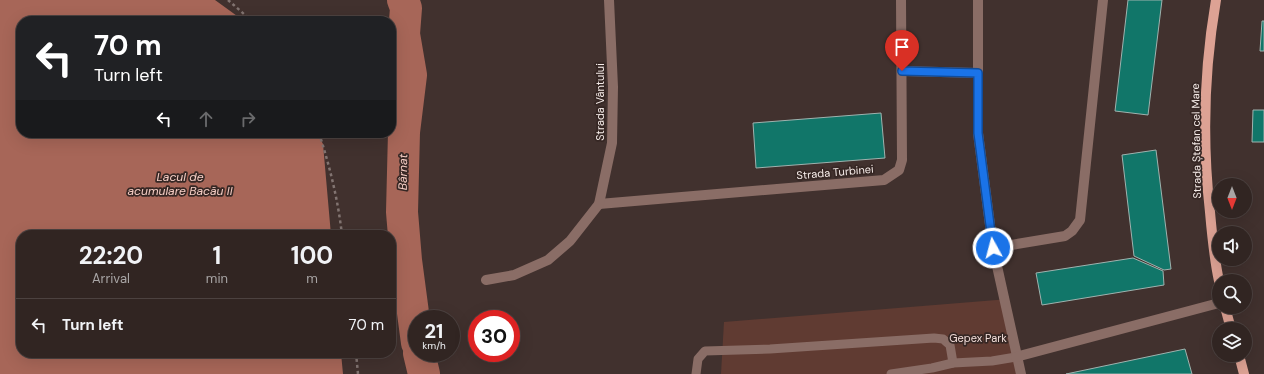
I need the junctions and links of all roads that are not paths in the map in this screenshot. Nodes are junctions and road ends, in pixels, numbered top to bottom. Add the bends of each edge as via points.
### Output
1 (609, 0) edge
2 (901, 0) edge
3 (978, 0) edge
4 (1103, 0) edge
5 (1216, 0) edge
6 (902, 71) junction
7 (978, 73) junction
8 (599, 204) junction
9 (993, 248) junction
10 (1218, 274) edge
11 (486, 280) dead end
12 (1212, 305) edge
13 (1016, 357) junction
14 (1241, 362) edge
15 (954, 363) junction
16 (910, 373) edge
17 (696, 374) edge
18 (891, 374) edge
19 (1021, 374) edge
20 (1244, 374) edge

1 - 8 street, Strada Vântului via 613,87 612,143
2 - 6 street, Strada Turbinei
3 - 7 street
4 - 9 street via 1080,220 1065,236
5 - 10 main road, Strada Ștefan cel Mare via 1207,75 1205,138 1206,177
6 - 7 street
6 - 8 street, Strada Turbinei via 902,160 899,170 884,180
7 - 9 street via 978,133
8 - 11 street, Strada Vântului via 570,241 548,260 514,275
9 - 13 street
12 - 13 street
13 - 15 lane
13 - 19 street
14 - 20 main road
15 - 16 lane
15 - 17 lane via 950,345 943,339 934,338 705,351 698,359
16 - 18 lane

